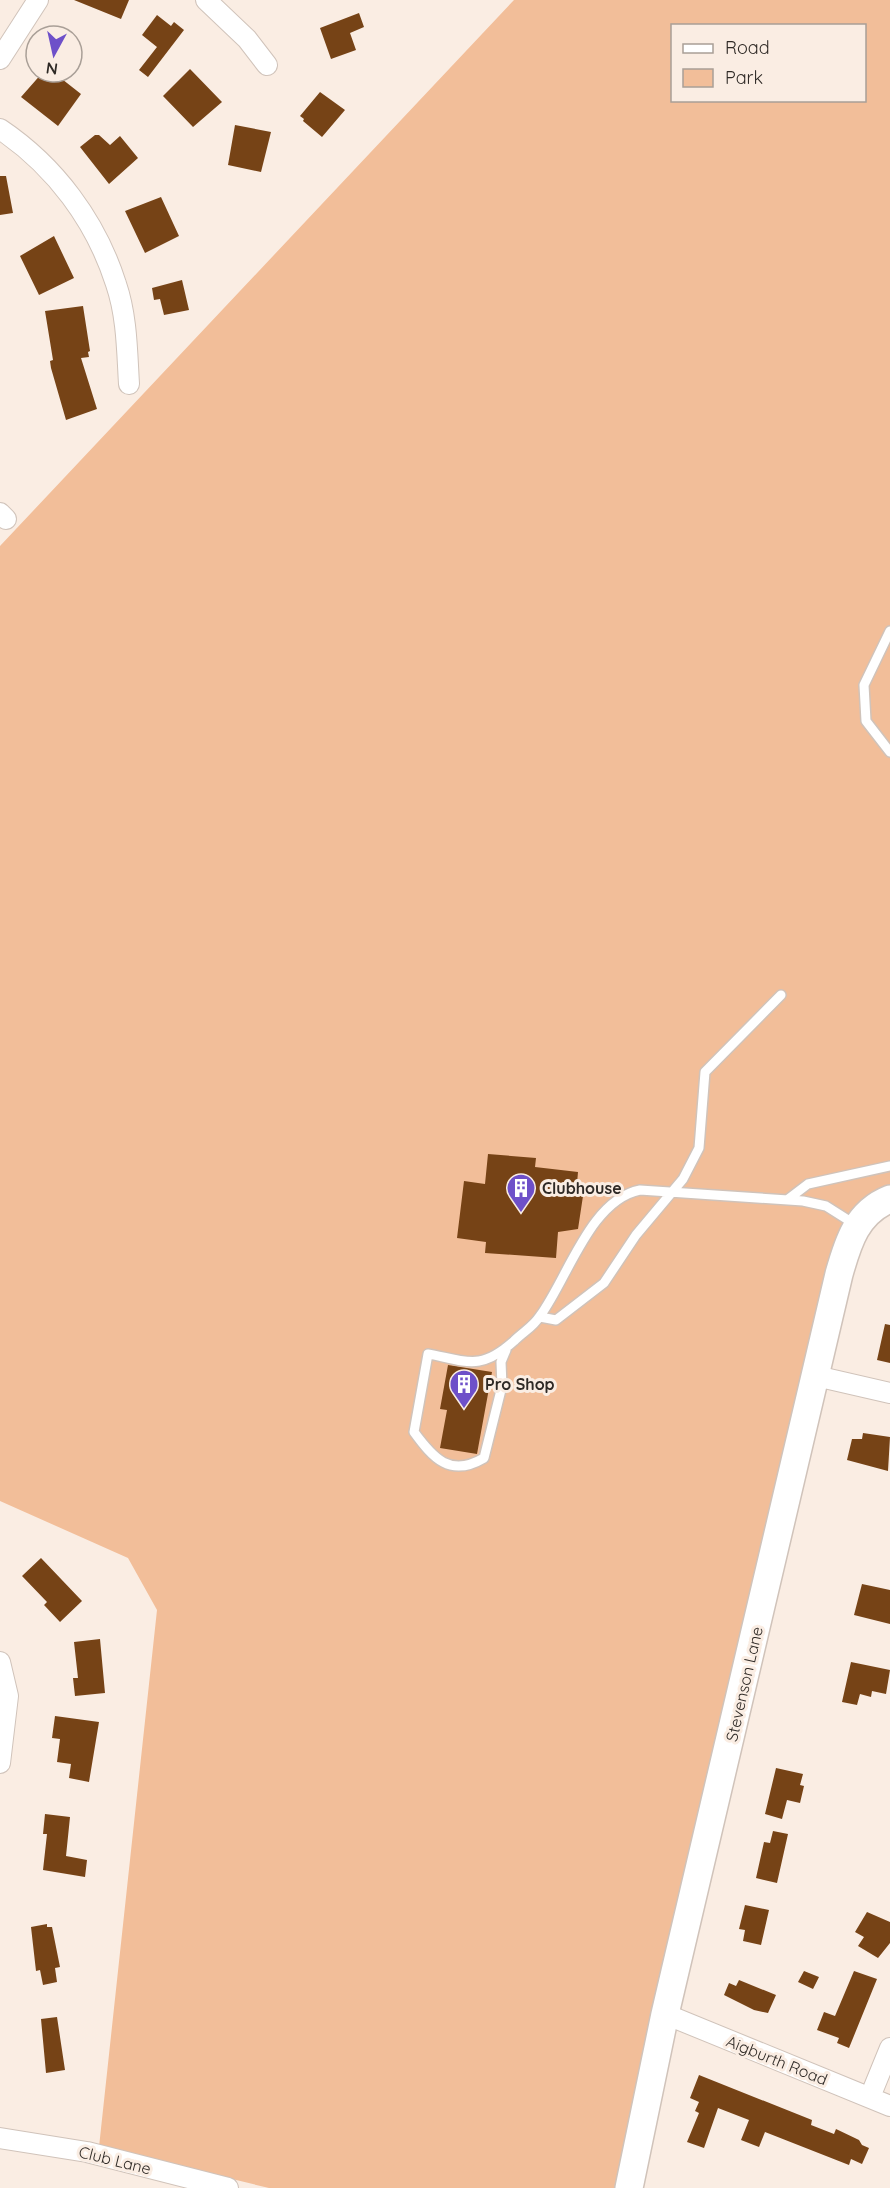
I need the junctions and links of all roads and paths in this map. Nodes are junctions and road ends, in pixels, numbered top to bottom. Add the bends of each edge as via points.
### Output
1 (38, 0) edge
2 (206, 0) edge
3 (0, 59) edge
4 (267, 65) dead end
5 (0, 129) edge
6 (129, 384) dead end
7 (890, 631) edge
8 (890, 753) edge
9 (781, 995) dead end
10 (890, 1166) edge
11 (670, 1192) junction
12 (890, 1199) edge
13 (787, 1200) junction
14 (856, 1225) junction
15 (540, 1317) junction
16 (506, 1350) junction
17 (816, 1376) junction
18 (890, 1393) edge
19 (0, 1662) edge
20 (0, 1763) edge
21 (665, 2014) junction
22 (890, 2048) edge
23 (870, 2097) junction
24 (890, 2106) edge
25 (0, 2138) edge
26 (228, 2188) edge
27 (629, 2188) edge

1 - 3 street
2 - 4 street via 247,39
5 - 6 street via 53,175 81,208 97,236 116,283 126,327
7 - 8 lane via 864,686 866,721
9 - 11 lane via 705,1072 699,1148 683,1179
10 - 13 lane via 808,1184
11 - 13 lane
11 - 15 lane via 604,1284 556,1320
11 - 15 lane via 640,1190 613,1202 596,1222
12 - 14 street via 868,1212
13 - 14 lane via 826,1206
14 - 17 street, Stevenson Lane via 839,1274
15 - 16 lane
16 - 16 lane via 477,1362 429,1354 414,1432 432,1456 447,1465 464,1466 484,1458 502,1386 501,1362
17 - 18 street
17 - 21 street, Stevenson Lane
19 - 20 street via 8,1696
21 - 23 street, Aigburth Road
21 - 27 street, Stevenson Lane
22 - 23 street
23 - 24 street, Aigburth Road
25 - 26 street, Club Lane via 87,2152

